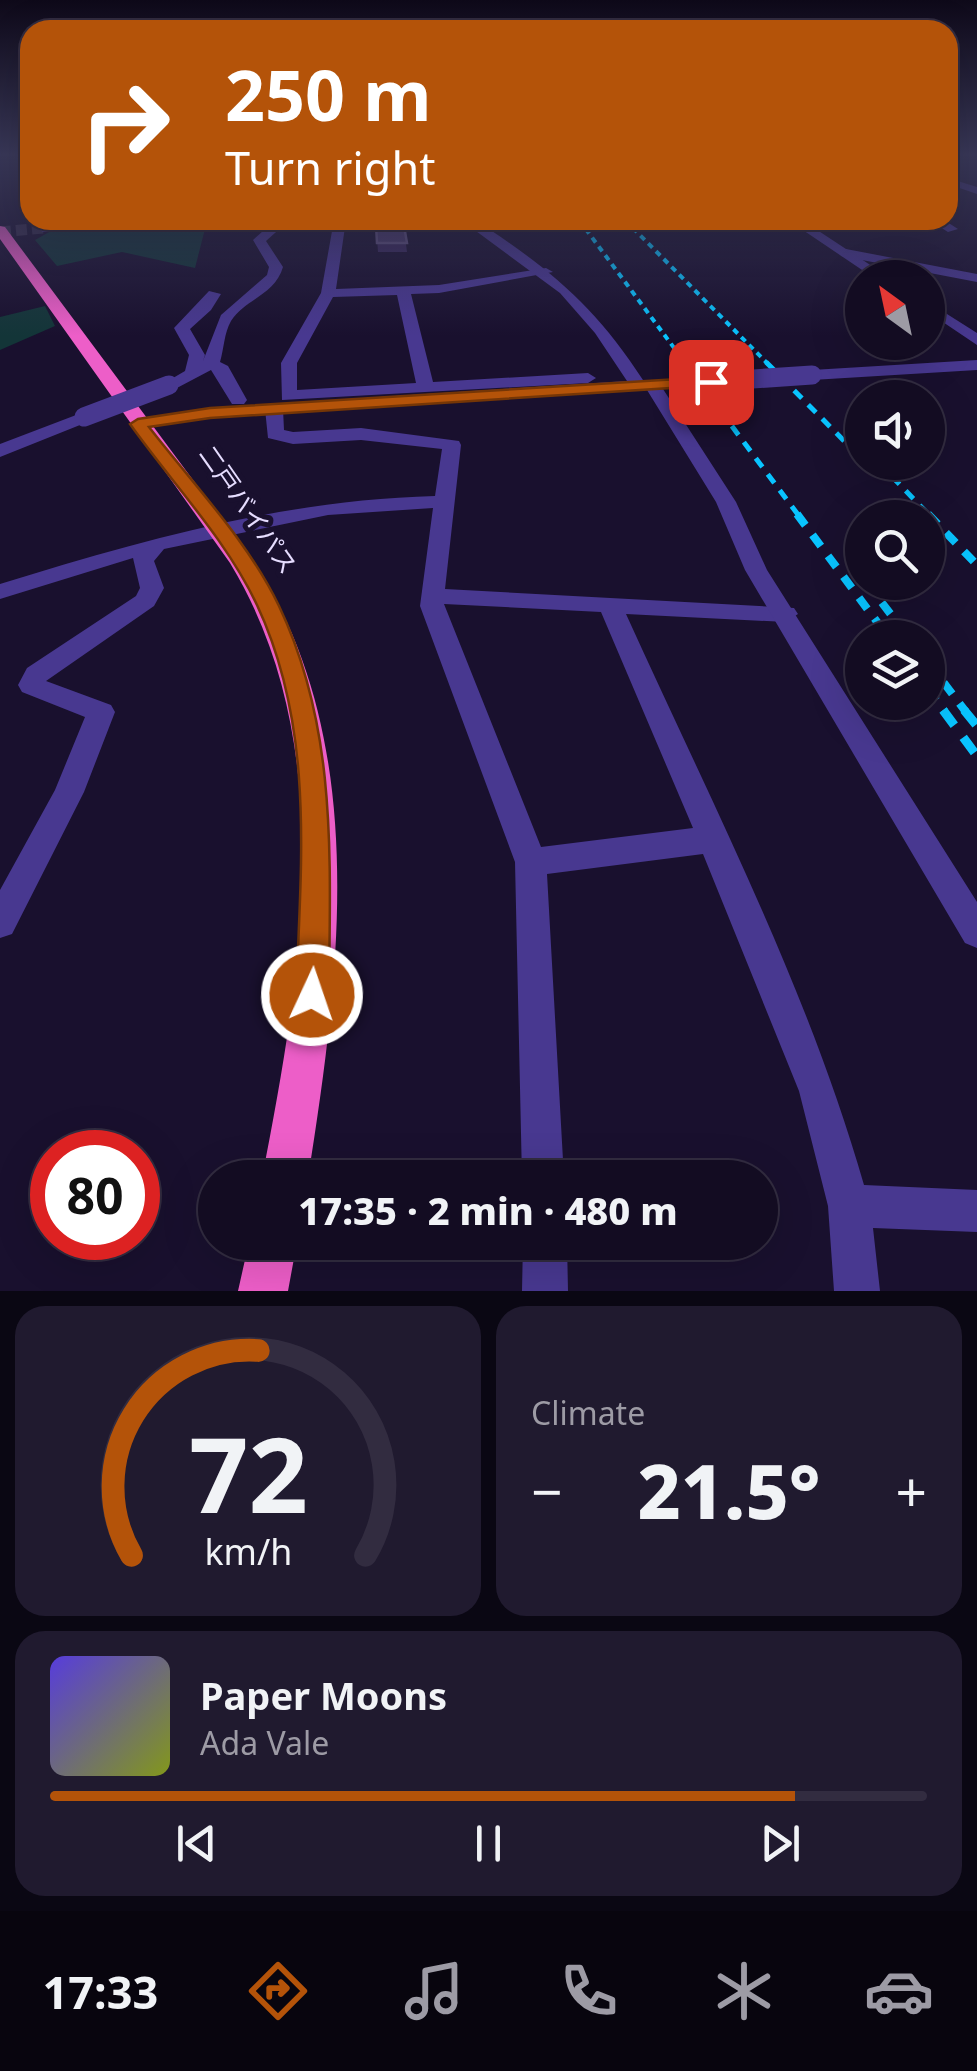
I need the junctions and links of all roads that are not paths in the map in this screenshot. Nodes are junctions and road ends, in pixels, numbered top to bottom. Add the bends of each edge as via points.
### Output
1 (0, 230) edge
2 (273, 230) edge
3 (338, 230) edge
4 (482, 230) edge
5 (810, 230) edge
6 (846, 252) junction
7 (858, 260) edge
8 (546, 272) junction
9 (977, 278) edge
10 (328, 293) junction
11 (404, 293) junction
12 (214, 294) dead end
13 (945, 318) edge
14 (977, 340) edge
15 (211, 364) junction
16 (977, 365) edge
17 (192, 375) junction
18 (588, 378) dead end
19 (656, 385) junction
20 (425, 386) junction
21 (238, 400) dead end
22 (274, 409) junction
23 (138, 424) junction
24 (0, 451) edge
25 (444, 502) junction
26 (218, 528) junction
27 (160, 542) junction
28 (0, 592) edge
29 (432, 596) junction
30 (610, 605) junction
31 (786, 614) junction
32 (714, 839) junction
33 (531, 862) junction
34 (0, 923) edge
35 (977, 932) edge
36 (288, 1160) edge
37 (542, 1160) edge
38 (849, 1206) junction
39 (977, 1211) edge
40 (269, 1260) edge
41 (545, 1260) edge
42 (262, 1291) edge
43 (546, 1291) edge
44 (857, 1291) edge

1 - 23 highway, 二戸バイパス
2 - 15 street via 260,240 276,272 228,314
3 - 10 street
4 - 8 street
5 - 6 street
6 - 7 street
6 - 9 street
8 - 11 street
8 - 19 street
10 - 11 street
10 - 20 street via 289,363 288,396
11 - 20 street
12 - 17 street via 182,328 197,355
13 - 14 street
15 - 17 street
15 - 21 street via 222,369
16 - 19 street, bridge
17 - 24 street, bridge
18 - 20 street
19 - 22 street
19 - 31 street
22 - 23 street
22 - 25 street via 275,434 293,438 361,434 452,445
23 - 26 highway, 二戸バイパス
25 - 26 street via 310,508
25 - 29 street
26 - 27 street
26 - 36 highway, 二戸バイパス via 286,646 311,751 318,897 312,995
27 - 28 street
27 - 34 street via 143,560 152,588 146,601 36,674 31,685 101,712 69,792
29 - 30 street
29 - 33 street
30 - 31 street
30 - 32 street
31 - 35 street
32 - 33 street
32 - 38 street via 818,1090
33 - 37 street
38 - 39 street
38 - 44 street
40 - 42 highway
41 - 43 street

